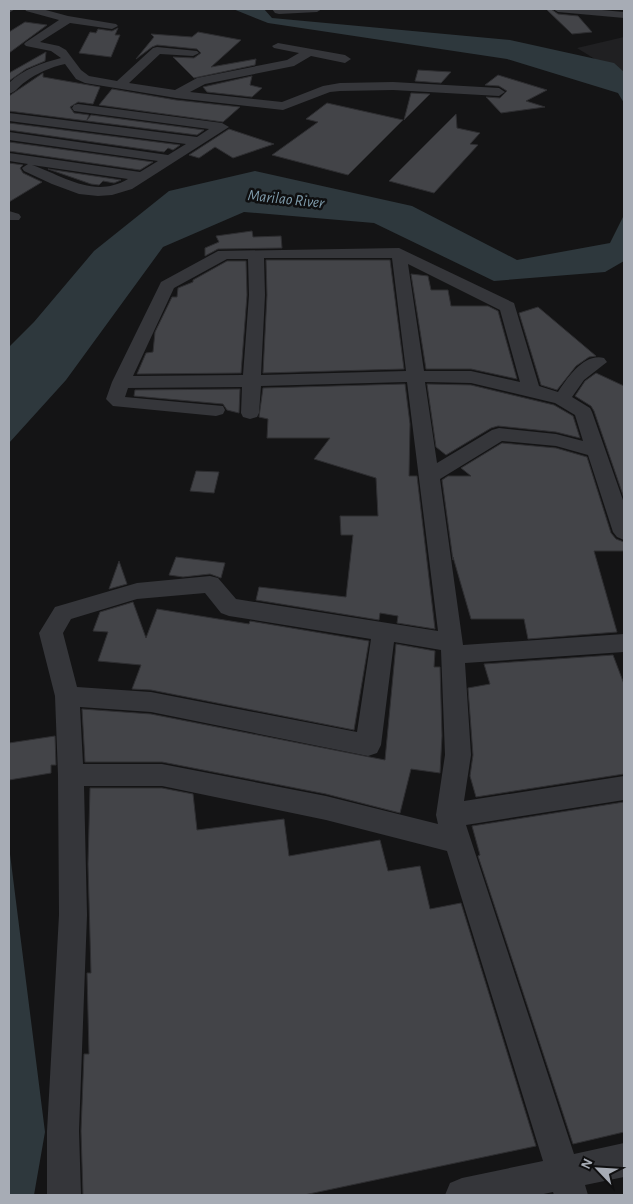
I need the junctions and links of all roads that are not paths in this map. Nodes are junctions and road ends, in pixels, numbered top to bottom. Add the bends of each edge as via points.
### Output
1 (30, 9) edge
2 (277, 9) edge
3 (317, 9) edge
4 (558, 9) edge
5 (624, 15) edge
6 (68, 19) junction
7 (112, 26) dead end
8 (278, 46) dead end
9 (192, 53) dead end
10 (308, 53) junction
11 (345, 59) dead end
12 (68, 60) junction
13 (13, 79) edge
14 (118, 85) junction
15 (9, 90) edge
16 (499, 92) dead end
17 (176, 94) junction
18 (78, 108) dead end
19 (9, 117) edge
20 (9, 136) edge
21 (198, 141) junction
22 (9, 158) edge
23 (170, 158) junction
24 (142, 177) junction
25 (399, 252) junction
26 (256, 254) junction
27 (598, 362) dead end
28 (416, 376) junction
29 (252, 381) junction
30 (121, 382) junction
31 (531, 390) junction
32 (562, 399) junction
33 (216, 410) dead end
34 (250, 413) dead end
35 (595, 450) junction
36 (430, 476) junction
37 (624, 532) edge
38 (384, 631) junction
39 (624, 643) edge
40 (452, 648) junction
41 (67, 696) junction
42 (71, 775) junction
43 (624, 788) edge
44 (449, 815) junction
45 (457, 842) junction
46 (624, 1160) edge
47 (568, 1184) edge
48 (64, 1195) edge
49 (462, 1195) edge

1 - 6 street
2 - 3 street
4 - 5 street
6 - 7 street
6 - 12 street via 30,44 59,50
8 - 10 street
9 - 14 street via 157,50
10 - 11 street
10 - 17 street via 279,66 201,81
12 - 13 street
12 - 14 street via 77,75
13 - 15 street
14 - 17 street
16 - 17 street via 393,86 340,87 283,106
18 - 21 street via 222,127
19 - 21 street
20 - 23 street
21 - 23 street
22 - 24 street
22 - 24 street via 75,189 94,193 132,184
23 - 24 street
25 - 26 street
25 - 28 street
25 - 31 street via 508,307
26 - 29 street
26 - 30 street via 224,254 167,285
27 - 32 street via 578,376
28 - 29 street
28 - 31 street via 471,377
28 - 36 street
29 - 30 street
29 - 34 street
30 - 33 street via 116,401
31 - 32 street
32 - 35 street via 583,412
35 - 36 street via 556,440 499,434
35 - 37 street
36 - 40 street
38 - 40 street
38 - 41 street via 368,745 151,702
38 - 41 street via 229,607 210,584 136,591 63,613 51,633
39 - 40 street via 484,654
40 - 44 street via 458,755
41 - 42 street
42 - 45 street via 162,775 326,808
42 - 48 street via 73,915 63,1132
43 - 44 street
44 - 45 street
45 - 47 street
46 - 47 street
47 - 49 street

